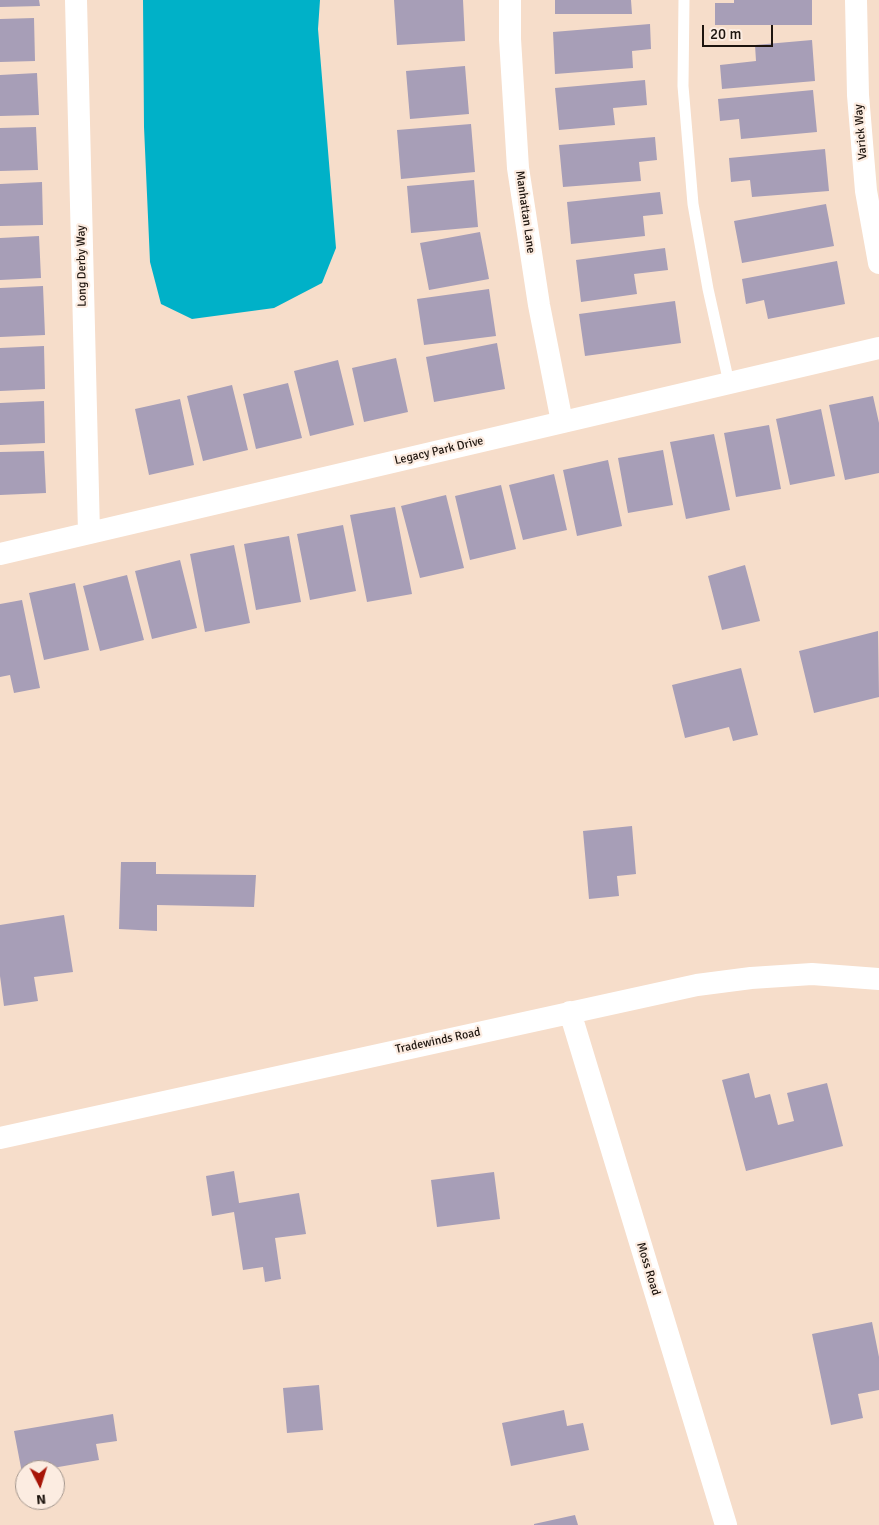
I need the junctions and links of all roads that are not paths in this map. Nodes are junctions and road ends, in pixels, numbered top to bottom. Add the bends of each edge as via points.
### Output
1 (76, 0) edge
2 (510, 0) edge
3 (684, 0) edge
4 (856, 0) edge
5 (879, 263) edge
6 (879, 348) edge
7 (729, 383) junction
8 (562, 422) junction
9 (89, 533) junction
10 (0, 554) edge
11 (879, 979) edge
12 (570, 1012) junction
13 (0, 1138) edge
14 (726, 1525) edge

1 - 9 street, Long Derby Way
2 - 8 street, Manhattan Lane via 518,168 539,305
3 - 7 lane via 683,86 694,204 708,289
4 - 5 street, Varick Way via 858,95 866,191
6 - 7 street, Legacy Park Drive
7 - 8 street, Legacy Park Drive
8 - 9 street, Legacy Park Drive
9 - 10 street, Legacy Park Drive
11 - 12 street, Tradewinds Road via 812,974 750,978 696,985
12 - 13 street, Tradewinds Road
12 - 14 street, Moss Road

